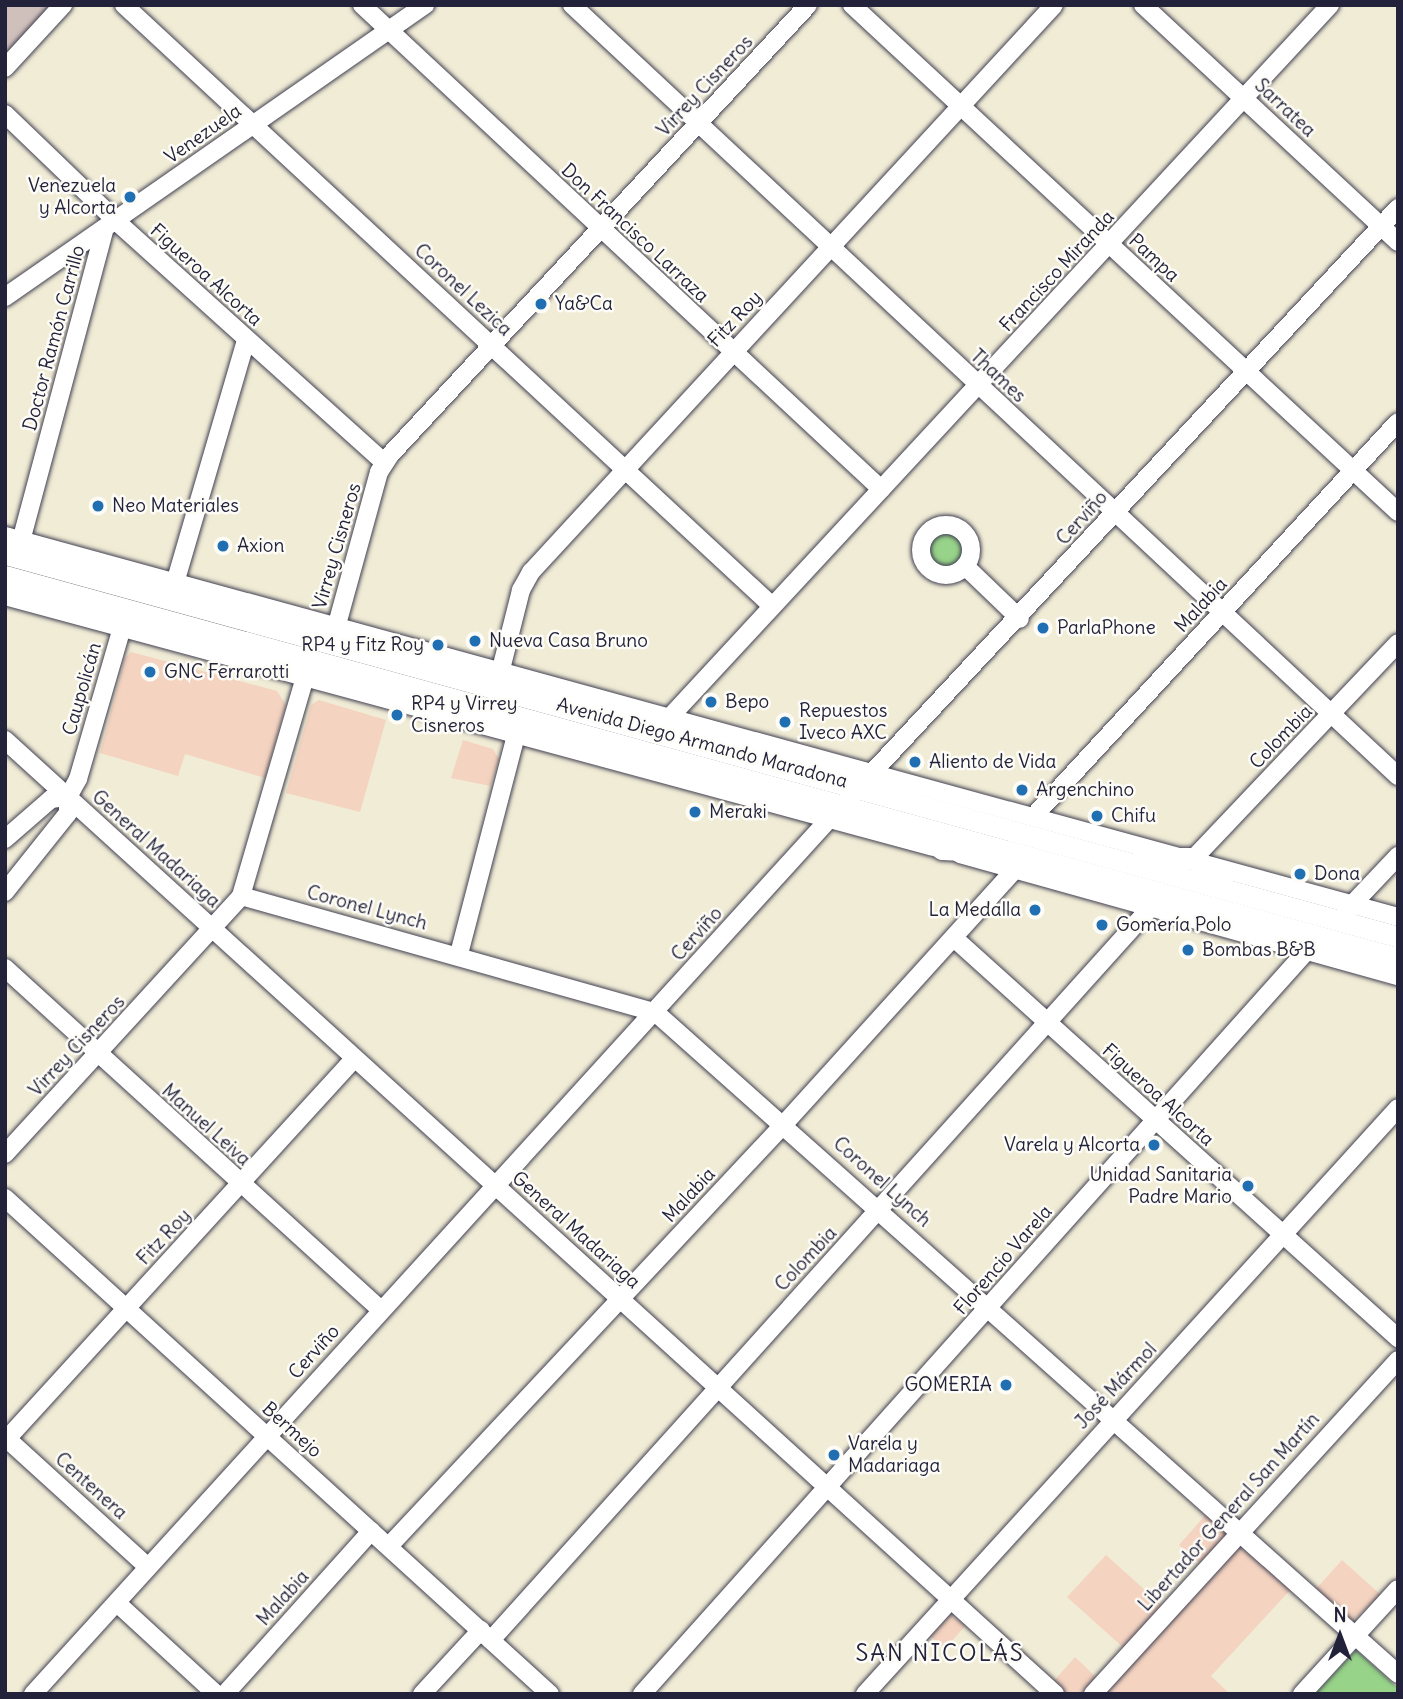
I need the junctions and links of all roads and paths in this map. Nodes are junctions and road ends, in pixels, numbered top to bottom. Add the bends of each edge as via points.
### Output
1 (64, 5) edge
2 (124, 5) edge
3 (362, 5) edge
4 (425, 5) edge
5 (572, 5) edge
6 (808, 5) edge
7 (852, 5) edge
8 (1054, 5) edge
9 (1143, 5) edge
10 (1330, 5) edge
11 (390, 30) junction
12 (5, 68) edge
13 (1244, 99) junction
14 (960, 107) junction
15 (5, 114) edge
16 (699, 124) junction
17 (254, 125) junction
18 (1398, 208) edge
19 (110, 225) junction
20 (1381, 226) junction
21 (602, 230) junction
22 (1398, 242) edge
23 (1110, 245) junction
24 (829, 250) junction
25 (5, 297) edge
26 (246, 340) junction
27 (492, 346) junction
28 (732, 353) junction
29 (1245, 373) junction
30 (978, 386) junction
31 (1398, 422) edge
32 (384, 462) junction
33 (625, 469) junction
34 (1352, 472) junction
35 (881, 489) junction
36 (1398, 512) edge
37 (1115, 513) junction
38 (11, 543) edge
39 (965, 566) dead end
40 (5, 576) edge
41 (170, 590) junction
42 (5, 596) edge
43 (772, 606) junction
44 (139, 613) junction
45 (1222, 614) junction
46 (1020, 619) junction
47 (122, 628) junction
48 (330, 634) junction
49 (1398, 643) edge
50 (308, 667) junction
51 (498, 680) junction
52 (406, 686) junction
53 (1331, 715) junction
54 (670, 717) junction
55 (467, 719) junction
56 (520, 725) junction
57 (5, 740) edge
58 (674, 774) joint
59 (1398, 776) edge
60 (869, 779) junction
61 (68, 797) junction
62 (837, 812) junction
63 (1034, 816) junction
64 (900, 821) junction
65 (8, 838) edge
66 (942, 849) junction
67 (1398, 856) edge
68 (1113, 857) junction
69 (35, 858) junction
70 (1194, 858) junction
71 (1014, 860) junction
72 (1226, 889) junction
73 (5, 892) edge
74 (241, 896) junction
75 (1353, 904) junction
76 (1152, 906) junction
77 (1398, 918) edge
78 (1336, 920) junction
79 (214, 929) junction
80 (1321, 936) junction
81 (1398, 937) edge
82 (954, 938) junction
83 (1306, 951) junction
84 (458, 954) junction
85 (1398, 958) edge
86 (5, 968) edge
87 (1398, 976) edge
88 (655, 1012) junction
89 (1047, 1022) junction
90 (96, 1055) junction
91 (353, 1060) junction
92 (1398, 1108) edge
93 (1154, 1120) junction
94 (785, 1123) junction
95 (5, 1154) edge
96 (241, 1184) junction
97 (495, 1186) junction
98 (5, 1198) edge
99 (881, 1209) junction
100 (1284, 1235) junction
101 (622, 1298) junction
102 (129, 1307) junction
103 (990, 1308) junction
104 (381, 1310) junction
105 (1398, 1338) edge
106 (1398, 1360) edge
107 (717, 1387) junction
108 (1115, 1419) junction
109 (267, 1436) junction
110 (6, 1439) edge
111 (827, 1487) junction
112 (1240, 1530) junction
113 (371, 1531) junction
114 (389, 1546) junction
115 (148, 1567) junction
116 (1398, 1589) edge
117 (950, 1597) junction
118 (117, 1602) junction
119 (486, 1635) junction
120 (1356, 1636) junction
121 (1398, 1674) edge
122 (33, 1694) edge
123 (216, 1694) edge
124 (225, 1694) edge
125 (422, 1694) edge
126 (550, 1694) edge
127 (642, 1694) edge
128 (865, 1694) edge
129 (1055, 1694) edge
130 (1093, 1694) edge
131 (1302, 1694) edge

1 - 12 street
2 - 17 street, Coronel Lezica
3 - 11 street, Don Francisco Larraza
4 - 11 street, Venezuela
5 - 16 street, Thames
6 - 16 street, Virrey Cisneros
7 - 14 street, Pampa
8 - 14 street, Fitz Roy
9 - 13 street, Sarratea
10 - 13 street, Francisco Miranda
11 - 17 street, Venezuela
11 - 21 street, Don Francisco Larraza
13 - 20 street, Sarratea
13 - 23 street, Francisco Miranda
14 - 23 street, Pampa
14 - 24 street, Fitz Roy
15 - 19 street, Figueroa Alcorta
16 - 21 street, Virrey Cisneros
16 - 24 street, Thames
17 - 19 street, Venezuela
17 - 27 street, Coronel Lezica
18 - 20 street, Cerviño
19 - 25 street, Venezuela
19 - 26 street, Figueroa Alcorta
19 - 38 street, Doctor Ramón Carrillo
20 - 22 street, Sarratea
20 - 29 street, Cerviño
21 - 27 street, Virrey Cisneros
21 - 28 street, Don Francisco Larraza
23 - 29 street, Pampa
23 - 30 street, Francisco Miranda
24 - 28 street, Fitz Roy
24 - 30 street, Thames
26 - 32 street, Figueroa Alcorta
26 - 41 street
27 - 32 street, Virrey Cisneros
27 - 33 street, Coronel Lezica
28 - 33 street, Fitz Roy
28 - 35 street, Don Francisco Larraza
29 - 34 street, Pampa
29 - 37 street, Cerviño
30 - 35 street, Francisco Miranda
30 - 37 street, Thames
31 - 34 street, Malabia
32 - 48 street, Virrey Cisneros
33 - 43 street, Coronel Lezica
33 - 51 street, Fitz Roy via 525,580
34 - 36 street, Pampa
34 - 45 street, Malabia
35 - 43 street, Francisco Miranda
37 - 45 street, Thames
37 - 46 street, Cerviño
38 - 41 main road, Avenida Diego Armando Maradona
39 - 46 street
40 - 44 main road, Avenida Diego Armando Maradona
41 - 44 street, Caupolicán
41 - 48 main road, Avenida Diego Armando Maradona
42 - 47 street, Avenida Diego Armando Maradona
43 - 54 street, Francisco Miranda
44 - 47 street, Caupolicán
44 - 50 main road, Avenida Diego Armando Maradona
45 - 53 street, Thames
45 - 63 street, Malabia
46 - 60 street, Cerviño
47 - 50 street, Avenida Diego Armando Maradona
47 - 61 street, Caupolicán via 78,779
48 - 50 street, Virrey Cisneros
48 - 51 main road, Avenida Diego Armando Maradona
49 - 53 street, Colombia
50 - 52 main road, Avenida Diego Armando Maradona
50 - 55 street, Avenida Diego Armando Maradona
50 - 74 street, Virrey Cisneros
51 - 54 street, Avenida Diego Armando Maradona
51 - 60 main road, Avenida Diego Armando Maradona
52 - 55 main road
52 - 56 main road, Avenida Diego Armando Maradona
53 - 59 street, Thames
53 - 70 street, Colombia
54 - 60 street, Avenida Diego Armando Maradona
55 - 56 main road
56 - 58 street, Avenida Diego Armando Maradona
56 - 62 main road, Avenida Diego Armando Maradona
56 - 84 street
57 - 61 street, General Madariaga
58 - 62 main road
60 - 62 street, Cerviño
60 - 63 street, Avenida Diego Armando Maradona
60 - 68 main road, Avenida Diego Armando Maradona
61 - 65 street via 51,799
61 - 69 street, Caupolicán via 68,813
61 - 79 street, General Madariaga
62 - 64 main road, Avenida Diego Armando Maradona
62 - 66 street, Avenida Diego Armando Maradona
62 - 88 street, Cerviño
63 - 70 street, Avenida Diego Armando Maradona
64 - 66 main road
64 - 71 main road, Avenida Diego Armando Maradona
65 - 69 street
66 - 71 main road
67 - 75 street, Florencio Varela
68 - 70 main road
68 - 72 main road, Avenida Diego Armando Maradona
69 - 73 street, Caupolicán
70 - 72 main road
70 - 75 street, Avenida Diego Armando Maradona
71 - 76 street, Avenida Diego Armando Maradona
71 - 80 main road, Avenida Diego Armando Maradona
71 - 82 street, Malabia
72 - 78 main road, Avenida Diego Armando Maradona
74 - 79 street, Virrey Cisneros
74 - 84 street, Coronel Lynch
75 - 77 street, Avenida Diego Armando Maradona
75 - 78 street, Florencio Varela
76 - 83 street, Avenida Diego Armando Maradona
76 - 89 street, Colombia
78 - 80 street, Florencio Varela
78 - 81 main road, Avenida Diego Armando Maradona
79 - 90 street, Virrey Cisneros
79 - 91 street, General Madariaga
80 - 83 street, Florencio Varela
80 - 85 main road, Avenida Diego Armando Maradona
82 - 89 street, Figueroa Alcorta
82 - 94 street, Malabia
83 - 87 street, Avenida Diego Armando Maradona
83 - 93 street, Florencio Varela
84 - 88 street, Coronel Lynch
86 - 90 street, Manuel Leiva
88 - 94 street, Coronel Lynch
88 - 97 street, Cerviño
89 - 93 street, Figueroa Alcorta
89 - 99 street, Colombia
90 - 95 street, Virrey Cisneros
90 - 96 street, Manuel Leiva
91 - 96 street, Fitz Roy
91 - 97 street, General Madariaga
92 - 100 street, José Mármol
93 - 100 street, Figueroa Alcorta
93 - 103 street, Florencio Varela
94 - 99 street, Coronel Lynch
94 - 101 street, Malabia
96 - 102 street, Fitz Roy
96 - 104 street, Manuel Leiva
97 - 101 street, General Madariaga
97 - 104 street, Cerviño
98 - 102 street, Bermejo
99 - 103 street, Coronel Lynch
99 - 107 street, Colombia
100 - 105 street, Figueroa Alcorta
100 - 108 street, José Mármol
101 - 107 street, General Madariaga
101 - 114 street, Malabia
102 - 109 street, Bermejo
102 - 110 street, Fitz Roy
103 - 108 street, Coronel Lynch
103 - 111 street, Florencio Varela
104 - 109 street, Cerviño
106 - 112 street, Libertador General San Martín
107 - 111 street, General Madariaga
107 - 119 street, Colombia
108 - 112 street, Coronel Lynch
108 - 117 street, José Mármol
109 - 113 street, Bermejo
109 - 115 street, Cerviño
110 - 115 street, Centenera
111 - 117 street, General Madariaga
111 - 127 street, Florencio Varela
112 - 120 street, Coronel Lynch
112 - 130 street, Libertador General San Martín
113 - 114 street, Bermejo
113 - 124 street, Malabia
114 - 119 street, Bermejo
115 - 118 street, Cerviño
116 - 120 street
117 - 128 street, José Mármol
117 - 129 street, General Madariaga
118 - 122 street, Cerviño
118 - 123 street
119 - 125 street, Colombia
119 - 126 street, Bermejo
120 - 121 street, Coronel Lynch
120 - 131 street

